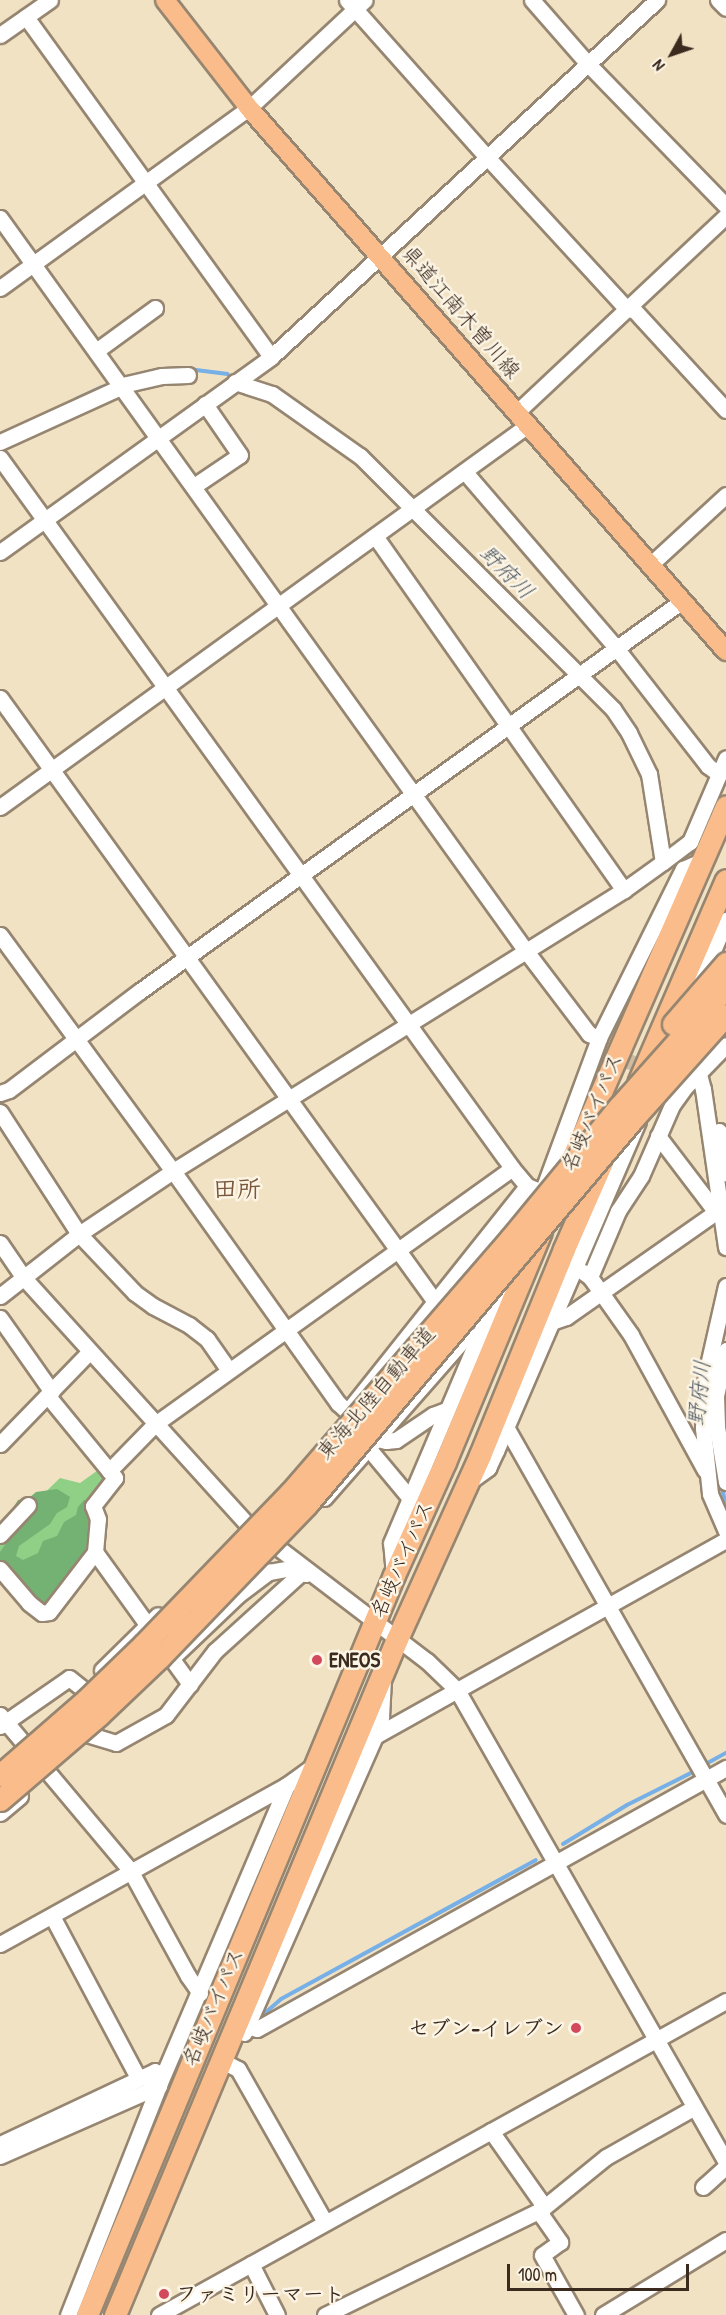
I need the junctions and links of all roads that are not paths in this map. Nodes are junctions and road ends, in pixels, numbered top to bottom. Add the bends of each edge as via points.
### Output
1 (50, 0) edge
2 (165, 0) edge
3 (532, 0) edge
4 (657, 0) edge
5 (718, 0) edge
6 (356, 3) edge
7 (726, 8) edge
8 (26, 17) junction
9 (0, 36) edge
10 (588, 64) junction
11 (249, 108) junction
12 (487, 158) junction
13 (145, 182) junction
14 (726, 206) edge
15 (726, 216) edge
16 (0, 218) edge
17 (382, 256) junction
18 (33, 264) junction
19 (0, 288) edge
20 (155, 308) dead end
21 (627, 309) junction
22 (96, 351) junction
23 (271, 357) junction
24 (188, 375) dead end
25 (118, 382) junction
26 (235, 382) junction
27 (206, 404) junction
28 (726, 410) edge
29 (523, 419) junction
30 (158, 438) junction
31 (0, 442) edge
32 (0, 458) edge
33 (465, 472) junction
34 (194, 486) junction
35 (726, 495) edge
36 (417, 506) junction
37 (45, 520) junction
38 (375, 536) junction
39 (0, 552) edge
40 (651, 564) junction
41 (682, 601) junction
42 (280, 605) junction
43 (617, 649) junction
44 (726, 651) edge
45 (583, 672) junction
46 (166, 688) junction
47 (0, 698) edge
48 (510, 725) junction
49 (726, 758) edge
50 (52, 770) junction
51 (719, 774) junction
52 (415, 793) junction
53 (726, 806) edge
54 (0, 807) edge
55 (703, 861) junction
56 (663, 862) junction
57 (302, 876) junction
58 (726, 880) edge
59 (624, 890) junction
60 (726, 920) edge
61 (0, 935) edge
62 (526, 951) junction
63 (6, 957) edge
64 (188, 957) junction
65 (726, 963) edge
66 (726, 987) edge
67 (726, 1015) edge
68 (407, 1023) junction
69 (76, 1040) junction
70 (599, 1045) junction
71 (726, 1045) edge
72 (703, 1063) junction
73 (0, 1093) edge
74 (289, 1098) junction
75 (0, 1112) edge
76 (658, 1136) junction
77 (512, 1168) junction
78 (173, 1172) junction
79 (726, 1173) edge
80 (527, 1186) junction
81 (542, 1192) junction
82 (721, 1209) edge
83 (79, 1234) junction
84 (510, 1239) junction
85 (0, 1243) edge
86 (726, 1248) edge
87 (397, 1249) junction
88 (577, 1267) junction
89 (590, 1277) junction
90 (24, 1278) junction
91 (726, 1286) edge
92 (600, 1291) junction
93 (0, 1296) edge
94 (436, 1303) junction
95 (0, 1318) edge
96 (554, 1321) junction
97 (285, 1331) junction
98 (472, 1336) junction
99 (5, 1338) edge
100 (90, 1351) junction
101 (726, 1354) edge
102 (229, 1370) junction
103 (50, 1394) junction
104 (446, 1410) junction
105 (347, 1413) junction
106 (155, 1424) junction
107 (506, 1427) junction
108 (0, 1444) edge
109 (373, 1444) junction
110 (109, 1471) junction
111 (708, 1475) junction
112 (726, 1482) edge
113 (467, 1483) junction
114 (409, 1497) junction
115 (28, 1505) dead end
116 (247, 1524) junction
117 (726, 1531) edge
118 (0, 1535) edge
119 (726, 1540) edge
120 (274, 1545) junction
121 (94, 1552) junction
122 (0, 1569) edge
123 (302, 1572) junction
124 (394, 1575) junction
125 (322, 1582) junction
126 (608, 1606) junction
127 (375, 1622) junction
128 (148, 1625) junction
129 (398, 1639) junction
130 (172, 1658) junction
131 (383, 1675) junction
132 (190, 1684) junction
133 (83, 1689) junction
134 (457, 1690) junction
135 (2, 1721) edge
136 (90, 1735) junction
137 (375, 1736) junction
138 (22, 1744) junction
139 (0, 1762) edge
140 (315, 1765) junction
141 (726, 1768) edge
142 (47, 1773) junction
143 (0, 1775) edge
144 (706, 1779) junction
145 (287, 1785) junction
146 (0, 1800) edge
147 (0, 1813) edge
148 (726, 1815) edge
149 (555, 1862) junction
150 (130, 1870) junction
151 (52, 1916) junction
152 (0, 1944) edge
153 (200, 1993) junction
154 (726, 2001) edge
155 (247, 2026) junction
156 (655, 2040) junction
157 (230, 2065) junction
158 (138, 2078) junction
159 (155, 2087) junction
160 (206, 2094) junction
161 (693, 2108) junction
162 (491, 2131) junction
163 (0, 2144) edge
164 (0, 2156) edge
165 (726, 2164) edge
166 (703, 2187) dead end
167 (542, 2209) junction
168 (325, 2222) junction
169 (726, 2240) edge
170 (251, 2264) junction
171 (345, 2311) edge
172 (68, 2315) edge
173 (87, 2315) edge
174 (115, 2315) edge
175 (159, 2315) edge
176 (277, 2315) edge
177 (325, 2315) edge
178 (576, 2315) edge
179 (603, 2315) edge

1 - 8 street
2 - 11 main road, 県道江南木曽川線
3 - 10 street
4 - 10 street
5 - 7 street
6 - 11 street
6 - 12 street
8 - 9 street
8 - 13 street
10 - 12 street
10 - 14 street
11 - 13 street
11 - 17 main road, 県道江南木曽川線
12 - 17 street
12 - 21 street
13 - 18 street
13 - 23 street
15 - 21 street
16 - 18 street
17 - 23 street
17 - 29 main road, 県道江南木曽川線
18 - 19 street
18 - 22 street
20 - 22 street
21 - 28 street via 634,310
21 - 29 street
22 - 25 street
23 - 26 street
24 - 25 street
25 - 30 street
25 - 31 street
26 - 27 street
26 - 36 street via 272,394 338,439
27 - 30 street
27 - 34 street via 240,455
29 - 33 street
29 - 40 main road, 県道江南木曽川線
30 - 34 street
30 - 37 street
32 - 37 street
33 - 36 street
33 - 43 street
34 - 42 street
35 - 40 street
36 - 38 street
36 - 45 street
37 - 39 street
37 - 46 street
38 - 42 street
38 - 48 street
40 - 41 main road, 県道江南木曽川線
41 - 43 street
41 - 44 main road, 県道江南木曽川線
42 - 46 street
42 - 52 street
43 - 45 street
43 - 51 street via 708,766
45 - 48 street
45 - 56 street via 613,709 641,754 655,802
46 - 50 street
46 - 57 street
47 - 50 street
48 - 52 street
48 - 59 street
49 - 51 street
50 - 54 street
50 - 64 street
51 - 56 street via 690,842
52 - 57 street
52 - 62 street
53 - 55 highway, 名岐バイパス
55 - 70 street via 683,869
55 - 124 highway, 名岐バイパス
56 - 59 street
57 - 64 street
57 - 68 street
58 - 113 highway, 名岐バイパス via 564,1248
59 - 62 street
60 - 88 street
61 - 63 street
62 - 68 street
62 - 70 street
63 - 69 street
64 - 69 street
64 - 74 street
65 - 84 highway, bridge via 668,1030
66 - 84 highway, 東海北陸自動車道, bridge via 619,1107
67 - 146 highway, 東海北陸自動車道, bridge via 632,1120 307,1504 160,1657
68 - 74 street
68 - 77 street
69 - 73 street
69 - 78 street
70 - 81 street
71 - 72 street
72 - 76 street via 680,1083
72 - 79 street
72 - 82 street via 703,1089
74 - 78 street
74 - 87 street
75 - 83 street
76 - 82 street
76 - 89 street via 641,1176 618,1211
77 - 80 street
77 - 87 street
78 - 83 street
78 - 97 street
80 - 81 street
80 - 94 street
81 - 98 street
82 - 86 street
82 - 92 street
83 - 90 street
83 - 102 street via 135,1293 207,1339
84 - 143 highway, 東海北陸自動車道, bridge via 210,1578 86,1700
85 - 90 street
87 - 94 street
87 - 97 street
88 - 89 street
88 - 96 street
89 - 92 street
90 - 93 street
90 - 100 street
91 - 111 street via 703,1396
92 - 96 street via 566,1317
92 - 111 street via 631,1335
94 - 98 street
94 - 105 street
95 - 99 street
96 - 107 street
97 - 102 street
97 - 105 street
98 - 104 street
98 - 109 street
99 - 103 street
100 - 103 street
100 - 106 street
101 - 112 street via 716,1413
102 - 106 street
103 - 108 street
103 - 110 street
104 - 109 street via 433,1414 396,1440
104 - 114 street
105 - 109 street
105 - 116 street
106 - 110 street
106 - 116 street
107 - 113 street via 488,1468
107 - 126 street
109 - 114 street
109 - 120 street
110 - 121 street via 115,1478 93,1506 98,1519
111 - 117 street via 710,1494
113 - 129 highway, 名岐バイパス
114 - 124 street via 391,1543
115 - 118 street
116 - 120 street
116 - 128 street
119 - 126 street
120 - 125 street
121 - 122 street via 49,1612 42,1613 29,1603
121 - 128 street
123 - 125 street
123 - 130 street via 280,1568 253,1581
123 - 132 street via 215,1651
124 - 127 highway, 名岐バイパス
125 - 127 street
126 - 134 street
126 - 144 street
127 - 129 street
127 - 140 highway, 名岐バイパス
128 - 130 street
128 - 133 street
129 - 131 highway, 名岐バイパス
129 - 134 street
130 - 132 street
130 - 136 street
131 - 137 street via 384,1696
131 - 160 highway, 名岐バイパス
132 - 136 street via 166,1715 116,1743
133 - 135 street via 69,1678
133 - 138 street
134 - 137 street
134 - 149 street
135 - 138 street
136 - 142 street
137 - 155 street
138 - 139 street
138 - 142 street
140 - 145 street
140 - 173 highway, 名岐バイパス
141 - 144 street
142 - 147 street
142 - 150 street
144 - 148 street
144 - 149 street
145 - 150 street
145 - 153 street
149 - 155 street via 257,2029
149 - 156 street
150 - 151 street
150 - 153 street
151 - 152 street
151 - 158 street
153 - 159 street
154 - 156 street
155 - 157 street
156 - 161 street
156 - 162 street
157 - 160 street via 222,2080
157 - 168 street via 238,2068
158 - 159 street via 155,2071
158 - 163 street
159 - 164 street
159 - 172 street
160 - 174 highway, 名岐バイパス
161 - 165 street
161 - 167 street via 606,2157
162 - 167 street
162 - 168 street
165 - 166 street
167 - 171 street
167 - 178 street via 542,2216 560,2242 542,2255
168 - 170 street
169 - 179 street
170 - 175 street
170 - 176 street
171 - 177 street

